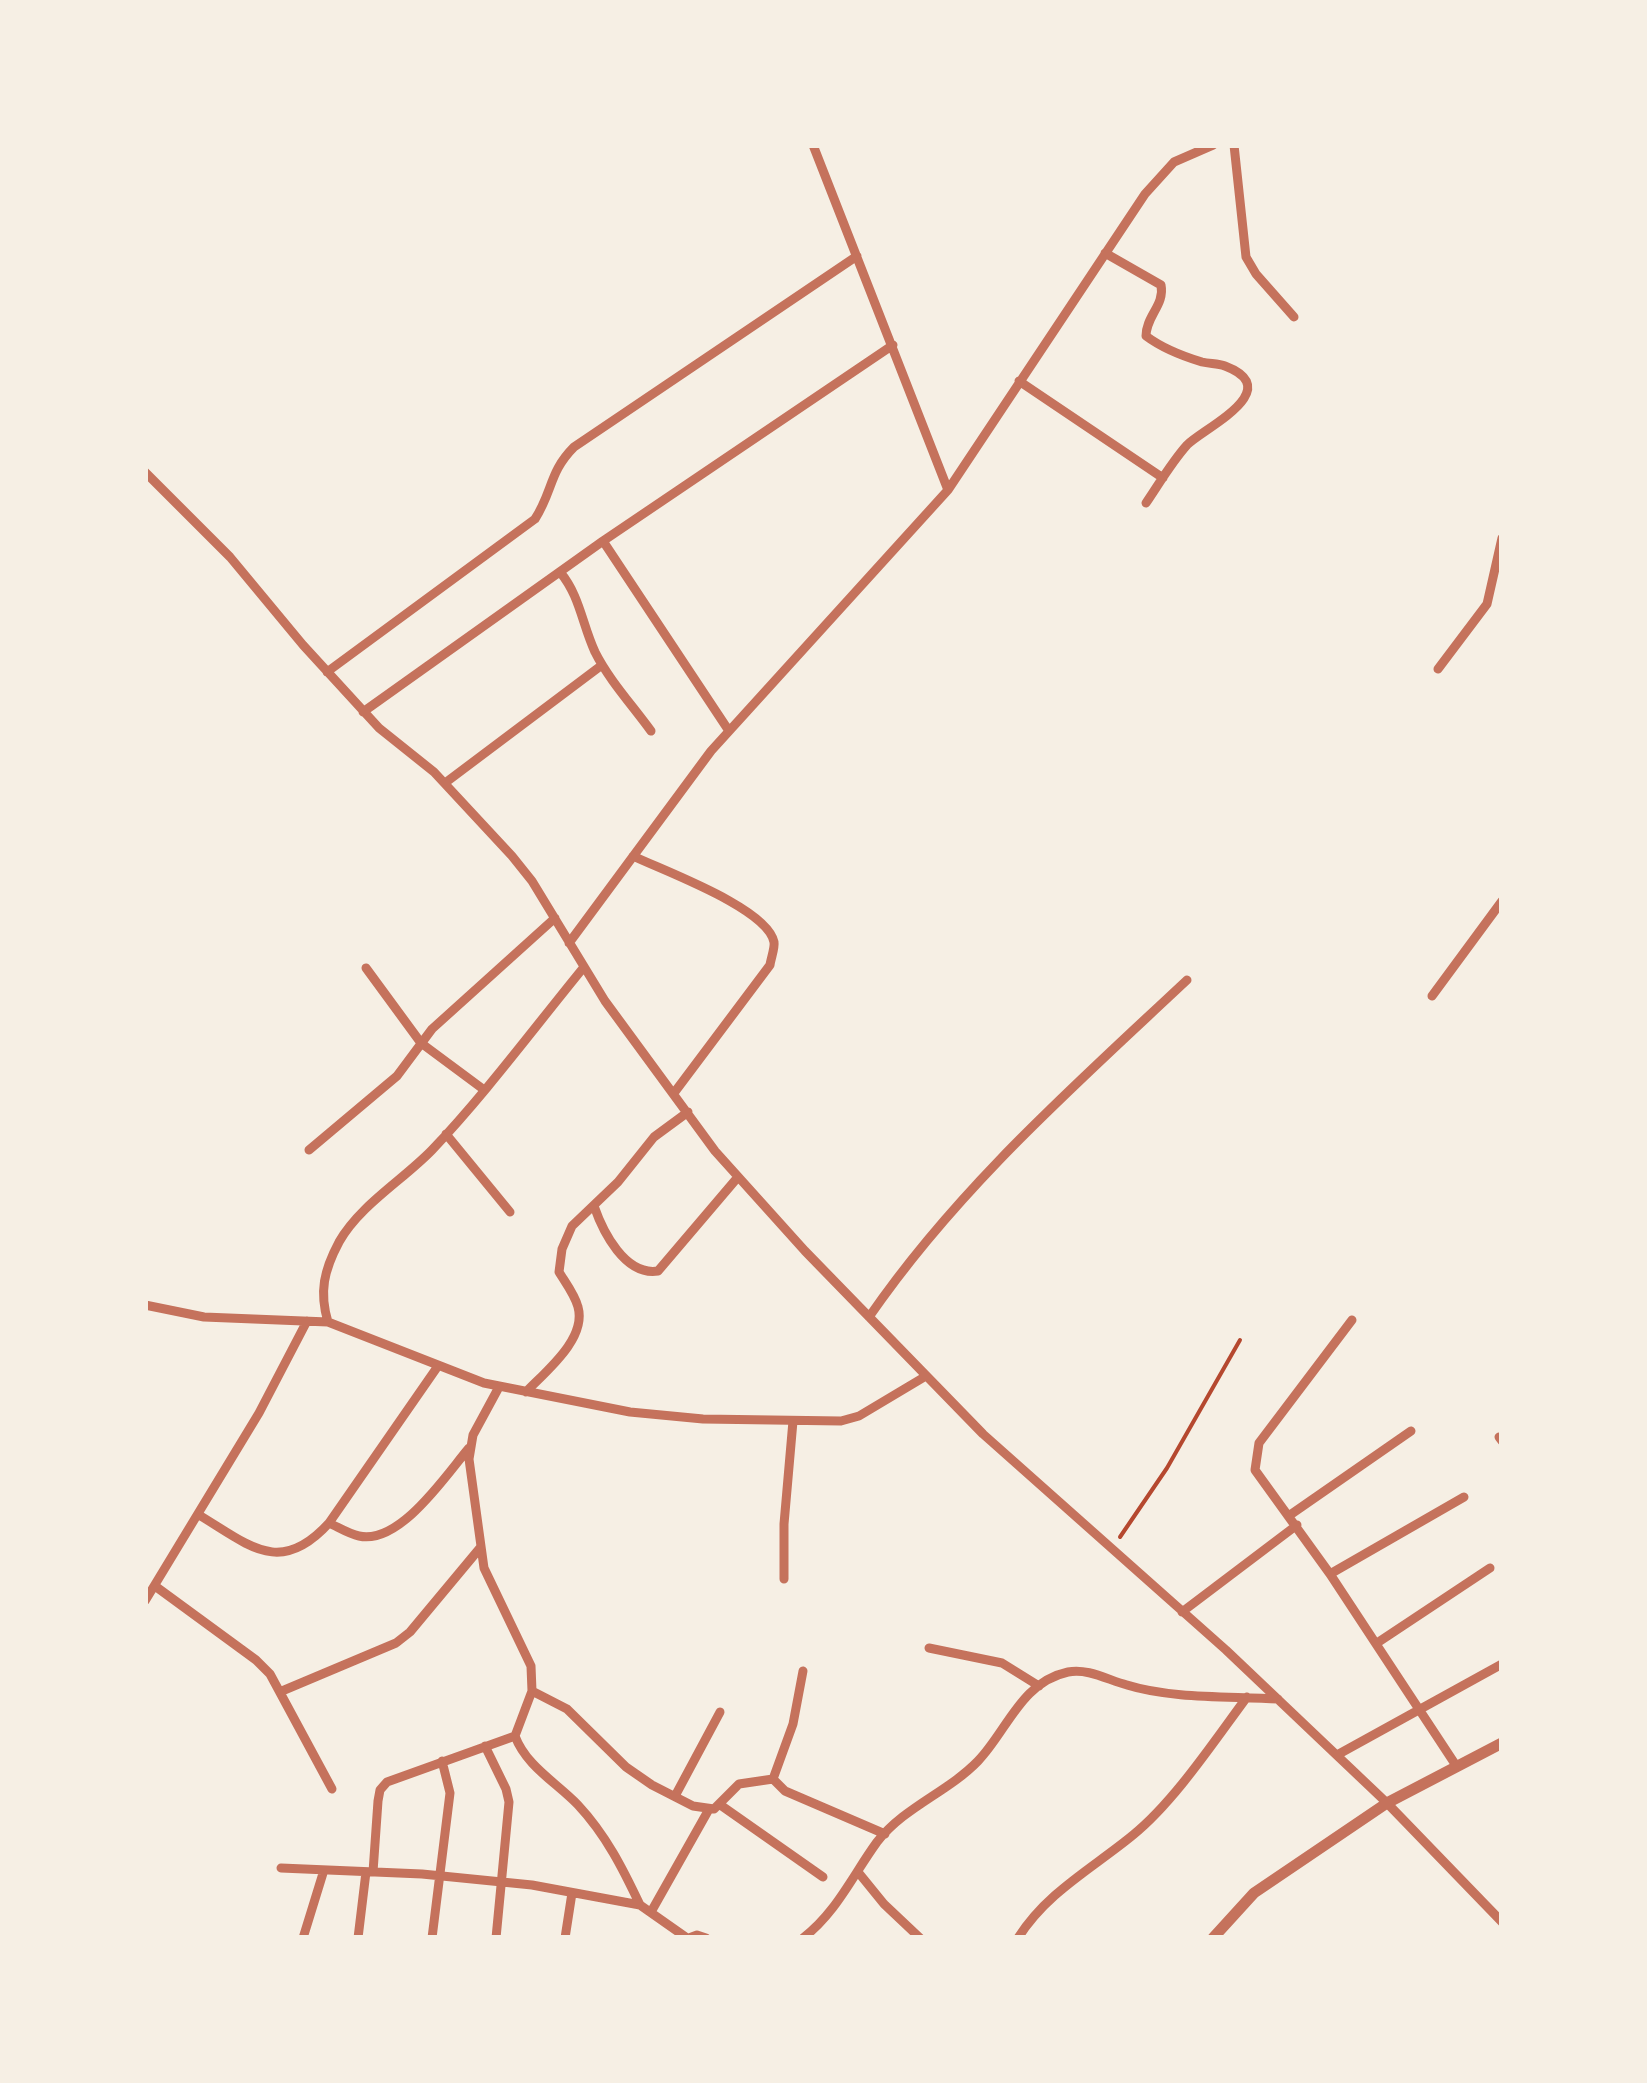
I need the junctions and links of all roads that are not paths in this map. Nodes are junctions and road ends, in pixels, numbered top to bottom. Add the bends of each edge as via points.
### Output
1 (813, 145) edge
2 (1213, 145) edge
3 (1234, 145) edge
4 (1188, 150) edge
5 (1104, 253) junction
6 (856, 256) junction
7 (1294, 317) dead end
8 (893, 345) junction
9 (1019, 381) junction
10 (145, 472) edge
11 (1164, 478) junction
12 (948, 490) junction
13 (1146, 503) dead end
14 (1502, 538) edge
15 (604, 541) junction
16 (560, 572) junction
17 (602, 664) junction
18 (1438, 669) dead end
19 (327, 672) junction
20 (364, 712) junction
21 (651, 731) dead end
22 (729, 731) junction
23 (445, 783) junction
24 (633, 856) junction
25 (1502, 901) edge
26 (554, 918) junction
27 (570, 942) junction
28 (584, 967) junction
29 (366, 968) dead end
30 (1187, 980) dead end
31 (1432, 996) dead end
32 (421, 1044) junction
33 (483, 1089) junction
34 (674, 1093) junction
35 (688, 1112) junction
36 (446, 1134) junction
37 (310, 1150) dead end
38 (738, 1177) junction
39 (594, 1206) junction
40 (510, 1212) dead end
41 (145, 1306) edge
42 (869, 1317) junction
43 (1352, 1320) dead end
44 (308, 1321) junction
45 (328, 1322) junction
46 (438, 1366) junction
47 (926, 1376) junction
48 (499, 1386) junction
49 (526, 1392) junction
50 (794, 1422) junction
51 (1411, 1431) dead end
52 (469, 1448) junction
53 (1464, 1497) dead end
54 (199, 1515) junction
55 (1290, 1515) junction
56 (328, 1524) junction
57 (1297, 1525) junction
58 (480, 1548) junction
59 (1490, 1568) dead end
60 (1330, 1574) junction
61 (784, 1578) dead end
62 (156, 1586) junction
63 (145, 1600) edge
64 (1182, 1612) junction
65 (1376, 1644) junction
66 (929, 1648) dead end
67 (1502, 1664) edge
68 (803, 1672) dead end
69 (1040, 1686) junction
70 (282, 1691) junction
71 (532, 1692) junction
72 (1247, 1697) junction
73 (1278, 1699) junction
74 (1419, 1709) junction
75 (720, 1712) dead end
76 (515, 1736) junction
77 (1502, 1743) edge
78 (485, 1746) junction
79 (1336, 1755) junction
80 (442, 1761) junction
81 (1457, 1767) junction
82 (773, 1778) junction
83 (332, 1789) dead end
84 (675, 1796) junction
85 (1387, 1802) junction
86 (719, 1804) junction
87 (708, 1810) junction
88 (885, 1834) junction
89 (281, 1868) dead end
90 (324, 1870) junction
91 (369, 1872) junction
92 (858, 1872) junction
93 (439, 1876) junction
94 (824, 1878) dead end
95 (501, 1882) junction
96 (572, 1892) junction
97 (640, 1905) junction
98 (650, 1912) junction
99 (1502, 1922) edge
100 (813, 1934) edge
101 (303, 1938) edge
102 (358, 1938) edge
103 (432, 1938) edge
104 (496, 1938) edge
105 (565, 1938) edge
106 (688, 1938) edge
107 (706, 1938) edge
108 (803, 1938) edge
109 (920, 1938) edge
110 (1018, 1938) edge
111 (1213, 1938) edge

1 - 6 street
2 - 4 street
3 - 7 street via 1246,256
4 - 5 street via 1155,182
5 - 9 street
5 - 11 street via 1161,285 1146,336 1224,365 1241,375 1246,388 1242,404 1190,441
6 - 8 street
6 - 19 street via 574,447 558,463 536,519
8 - 12 street
8 - 15 street
9 - 11 street
9 - 12 street
10 - 19 street via 230,557
11 - 13 street
12 - 22 street
14 - 18 street via 1487,604
15 - 16 street
15 - 22 street
16 - 17 street
16 - 20 street
17 - 21 street
17 - 23 street
19 - 20 street
20 - 23 street
22 - 24 street
23 - 26 street via 532,880
24 - 27 street
24 - 34 street via 738,906 765,924 775,943 770,965
25 - 31 street
26 - 27 street
26 - 32 street
27 - 28 street
28 - 33 street
28 - 34 street
29 - 32 street
30 - 42 street via 981,1179
32 - 33 street
32 - 37 street via 397,1076
33 - 36 street
34 - 35 street
35 - 38 street
35 - 39 street via 654,1137
36 - 40 street
36 - 45 street via 341,1238 321,1298
38 - 39 street via 658,1271 635,1265 611,1243
38 - 42 street
39 - 49 street via 566,1237 558,1264 579,1324
41 - 44 street via 204,1317
42 - 47 street
43 - 55 street via 1259,1443 1255,1470
44 - 45 street
44 - 54 street
45 - 46 street
46 - 48 street
46 - 56 street
47 - 50 street via 860,1416
47 - 64 street
48 - 49 street
48 - 52 street
49 - 50 street via 672,1418
50 - 61 street
51 - 55 street
52 - 56 street via 389,1531 359,1536
52 - 58 street
53 - 60 street
54 - 56 street via 265,1554 309,1544
54 - 62 street
55 - 57 street
57 - 60 street
57 - 64 street
58 - 70 street via 410,1632
58 - 71 street via 531,1666
59 - 65 street
60 - 65 street
62 - 63 street
62 - 70 street via 256,1660
64 - 73 street
65 - 74 street
66 - 69 street via 1002,1663
67 - 74 street
68 - 82 street via 794,1724
69 - 72 street via 1067,1672 1086,1672 1164,1693
69 - 88 street via 1023,1698 977,1762
70 - 83 street
71 - 76 street
71 - 84 street via 566,1708 626,1766
72 - 73 street
72 - 110 street via 1136,1834 1044,1904
73 - 79 street
74 - 79 street
74 - 81 street
75 - 84 street
76 - 78 street
76 - 97 street via 524,1756 613,1849
77 - 81 street
78 - 80 street
78 - 95 street via 508,1802
79 - 85 street
80 - 91 street via 401,1774 380,1790
80 - 93 street via 450,1793
81 - 85 street
82 - 86 street via 739,1784
82 - 88 street via 785,1791
84 - 87 street
85 - 99 street
85 - 111 street via 1254,1893
86 - 87 street
86 - 94 street
87 - 98 street
88 - 92 street
89 - 90 street
90 - 91 street
90 - 101 street
91 - 93 street
91 - 102 street
92 - 100 street
92 - 109 street
93 - 95 street
93 - 103 street
95 - 96 street
95 - 104 street
96 - 97 street
96 - 105 street
97 - 98 street
98 - 106 street
100 - 108 street
106 - 107 street

